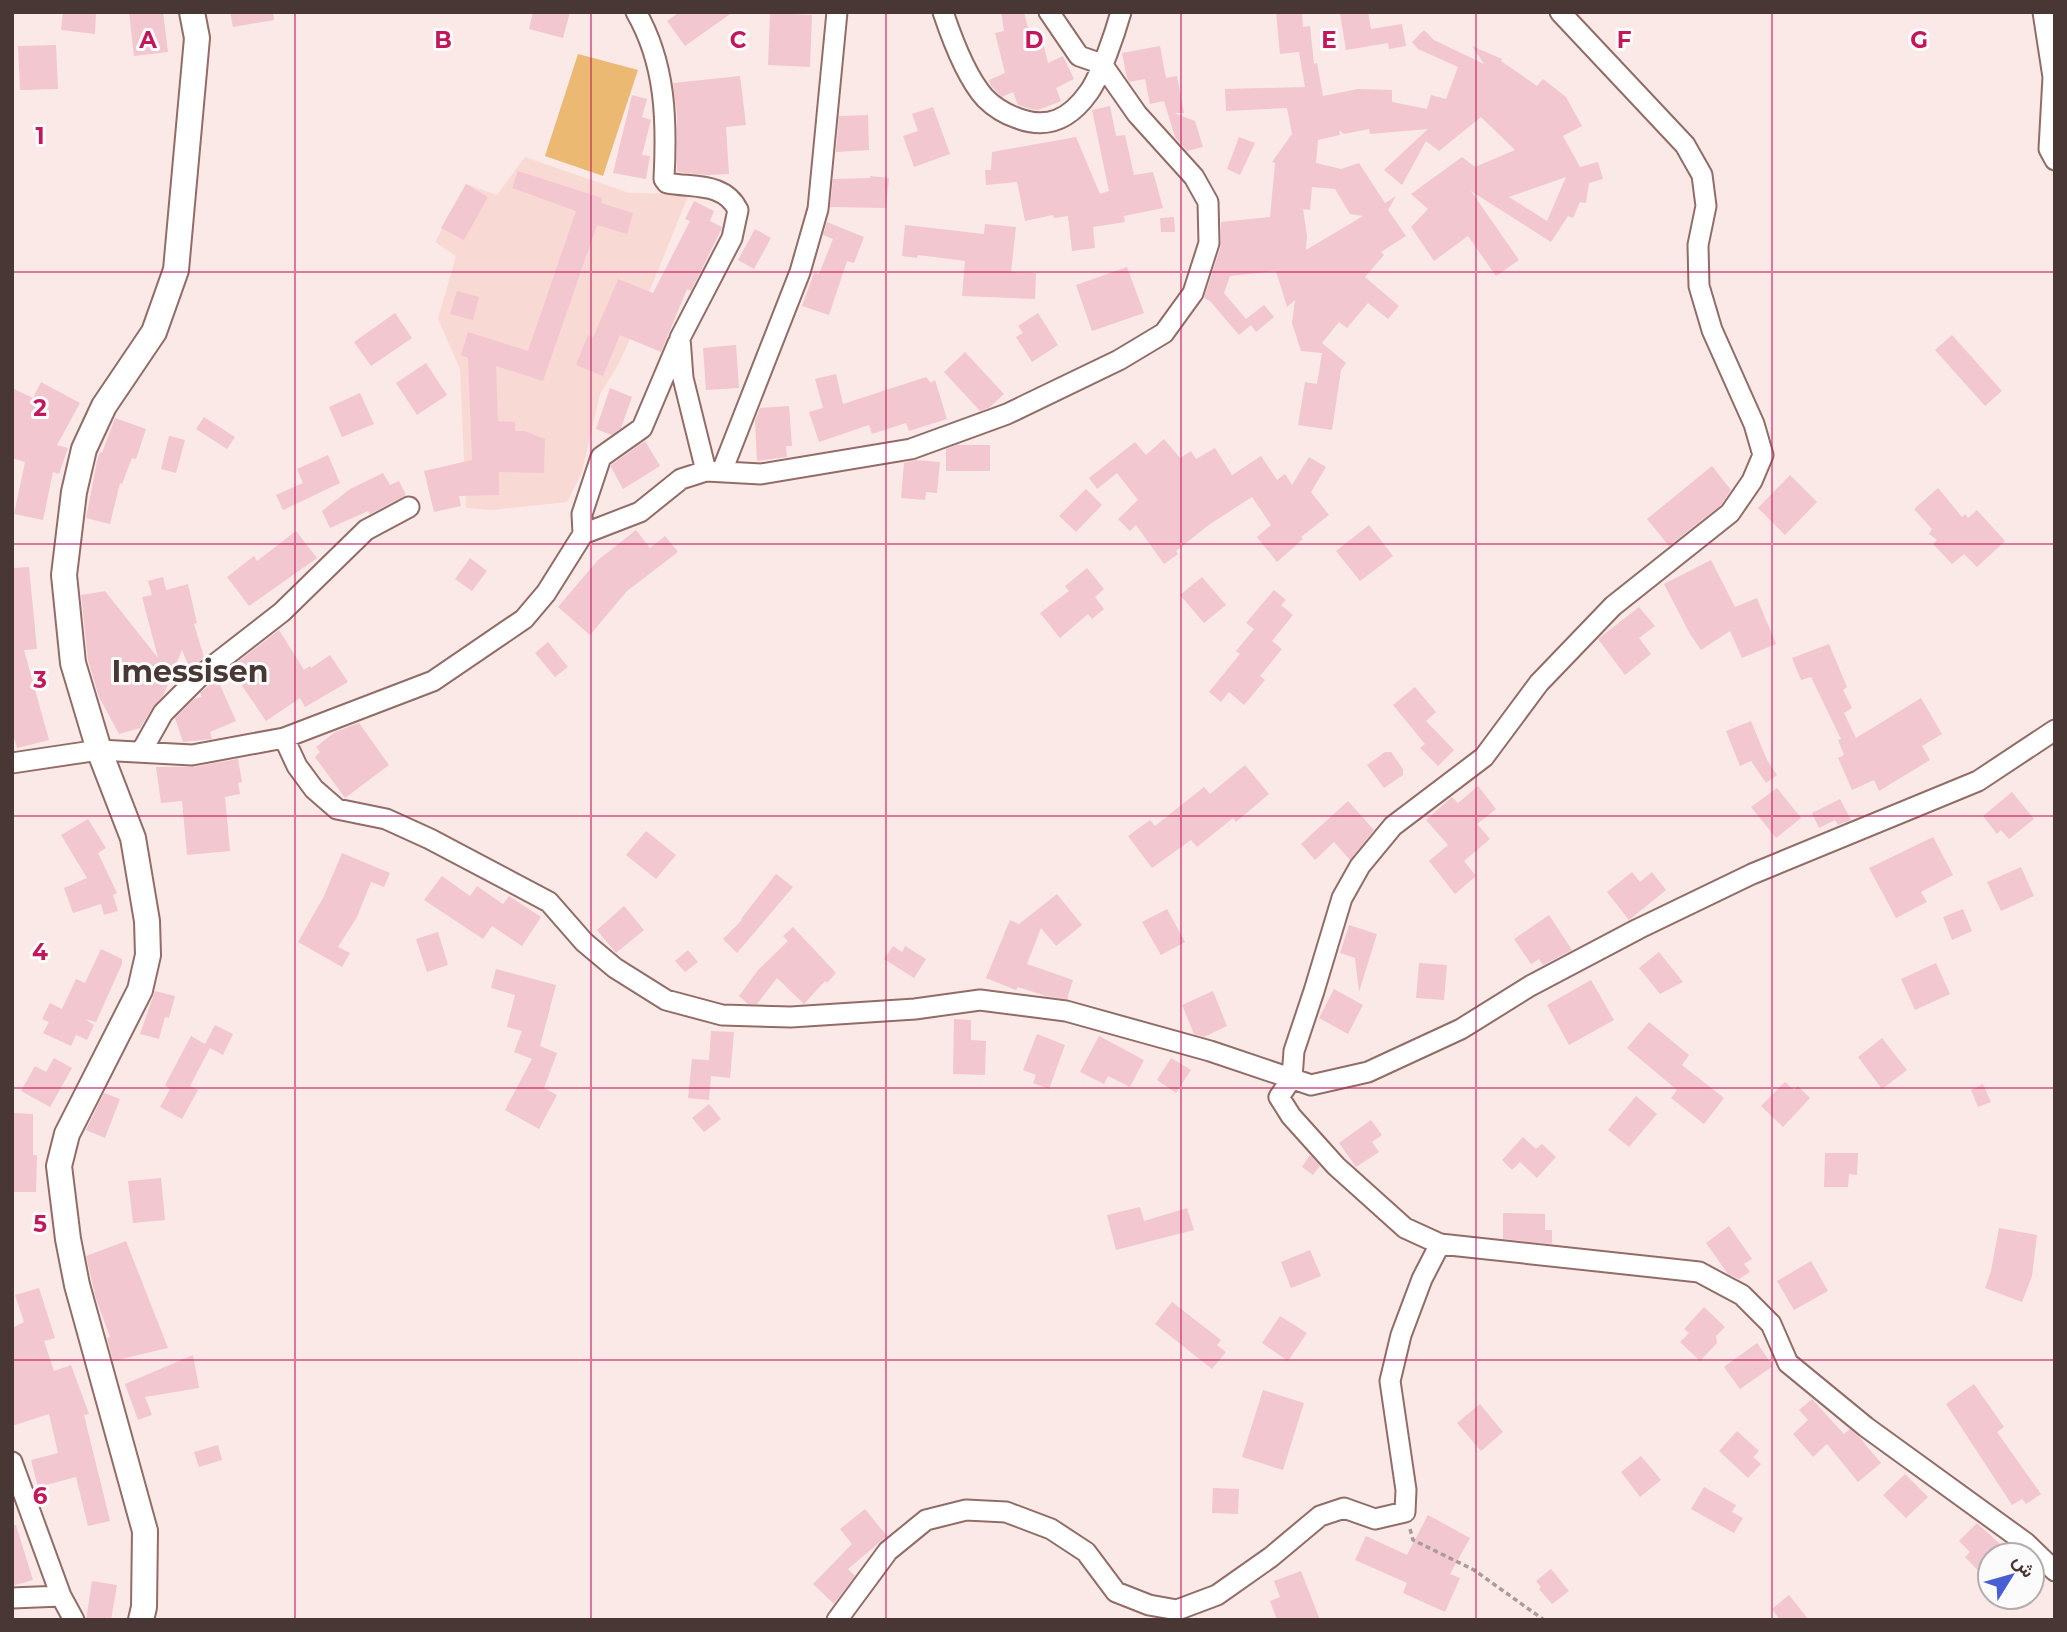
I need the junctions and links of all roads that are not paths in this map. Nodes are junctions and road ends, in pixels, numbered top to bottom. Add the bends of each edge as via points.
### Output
1 (192, 12) edge
2 (636, 12) edge
3 (837, 12) edge
4 (943, 12) edge
5 (1049, 12) edge
6 (1121, 12) edge
7 (1560, 12) edge
8 (2043, 12) edge
9 (1102, 64) junction
10 (2055, 160) edge
11 (680, 338) junction
12 (714, 471) junction
13 (409, 506) dead end
14 (583, 534) junction
15 (2055, 730) edge
16 (284, 738) junction
17 (99, 750) junction
18 (141, 752) junction
19 (12, 763) edge
20 (1292, 1078) junction
21 (1440, 1244) junction
22 (12, 1462) edge
23 (2055, 1571) edge
24 (61, 1596) junction
25 (12, 1598) edge
26 (74, 1620) edge
27 (141, 1620) edge
28 (837, 1620) edge

1 - 17 street via 197,38 176,270 154,332 104,406 84,449 74,492 64,575 73,663
2 - 11 street via 649,36 666,108 664,179 712,188 727,195 738,210 732,238
3 - 12 street via 818,209 800,272 741,429
4 - 9 street via 957,51 985,98 1004,113 1032,124 1049,124 1066,116 1090,91
5 - 9 street via 1079,56
6 - 9 street
7 - 20 street via 1685,145 1702,175 1706,206 1698,245 1699,286 1763,455 1730,513 1613,606 1539,683 1484,757 1393,826 1360,866 1342,898 1294,1051
8 - 10 street via 2053,77 2049,149
9 - 12 street via 1137,114 1194,177 1208,202 1209,243 1193,293 1164,333 1007,414 911,449 761,474
11 - 12 street via 683,378
11 - 14 street via 642,428 601,457 582,514
12 - 14 street via 681,479 640,512
13 - 18 street via 366,530 282,612 201,675 163,713
14 - 16 street via 546,593 524,619 501,635 433,681
15 - 20 street via 1978,780 1752,874 1542,980 1461,1029 1368,1072 1311,1085
16 - 18 street via 192,755
16 - 20 street via 314,789 337,808 386,819 548,902 615,968 666,1000 722,1015 792,1017 980,1000 1066,1011
17 - 18 street
17 - 19 street
17 - 27 street via 133,838 148,955 140,990 67,1134 60,1166 77,1285 145,1531
20 - 21 street via 1279,1097 1291,1116 1336,1166 1405,1227
21 - 23 street via 1699,1272 1742,1295 1772,1324 1788,1363 1866,1427 2026,1543
21 - 28 street via 1401,1335 1390,1381 1405,1512 1375,1519 1344,1508 1320,1516 1217,1595 1177,1610 1116,1592 1086,1552 1051,1529 1006,1512 966,1510 926,1520 888,1551
22 - 24 street
24 - 25 street
24 - 26 street

